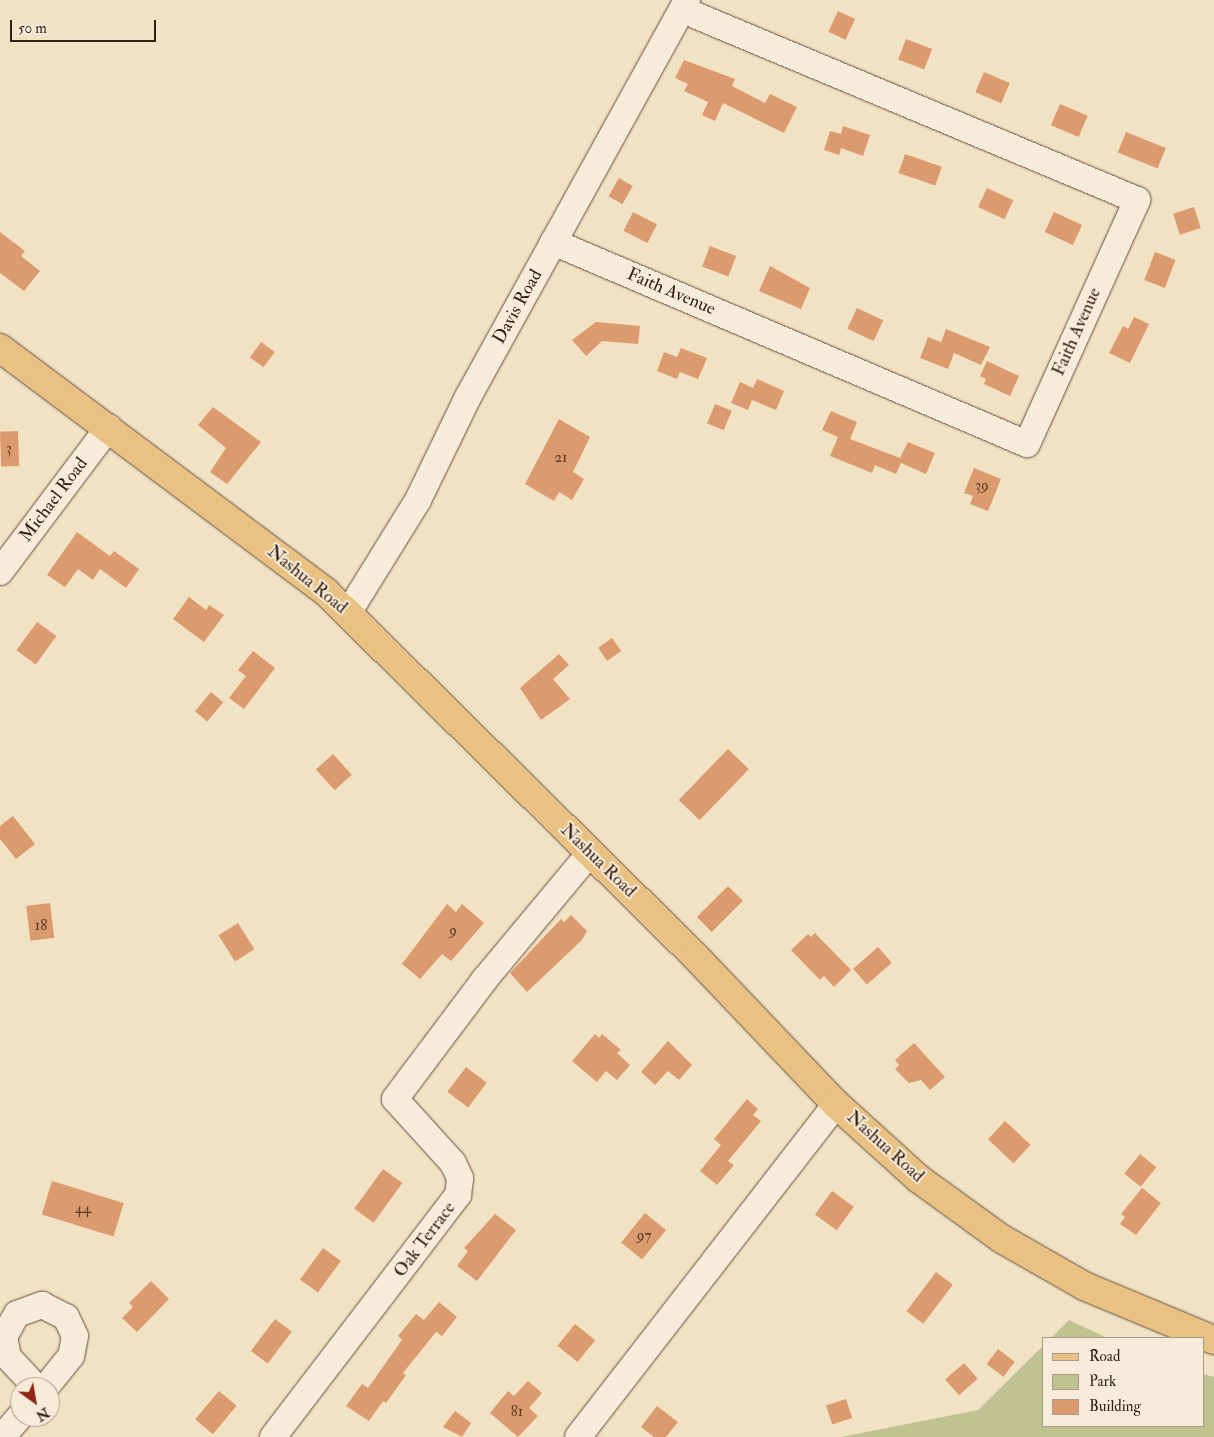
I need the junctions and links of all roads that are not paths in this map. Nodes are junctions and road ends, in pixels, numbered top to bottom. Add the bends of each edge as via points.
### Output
1 (685, 5) edge
2 (553, 242) junction
3 (0, 348) edge
4 (109, 427) junction
5 (0, 572) edge
6 (348, 613) junction
7 (589, 854) junction
8 (836, 1104) junction
9 (1214, 1340) edge
10 (27, 1377) edge
11 (54, 1377) edge
12 (11, 1427) edge
13 (2, 1437) edge
14 (273, 1437) edge
15 (578, 1437) edge

1 - 2 street, Davis Road
1 - 2 street, Faith Avenue via 1137,200 1027,444
2 - 6 street, Davis Road via 468,397 418,500
3 - 4 main road, Nashua Road
4 - 5 street, Michael Road
4 - 6 main road, Nashua Road via 326,592
6 - 7 main road, Nashua Road
7 - 8 main road, Nashua Road via 695,956
7 - 14 street, Oak Terrace via 490,973 395,1099 453,1162 460,1178 458,1195
8 - 9 main road, Nashua Road via 919,1179 1002,1239 1084,1286
8 - 15 street
10 - 11 street via 8,1357 4,1337 17,1314 42,1305 66,1317 75,1336 72,1356
12 - 13 street

